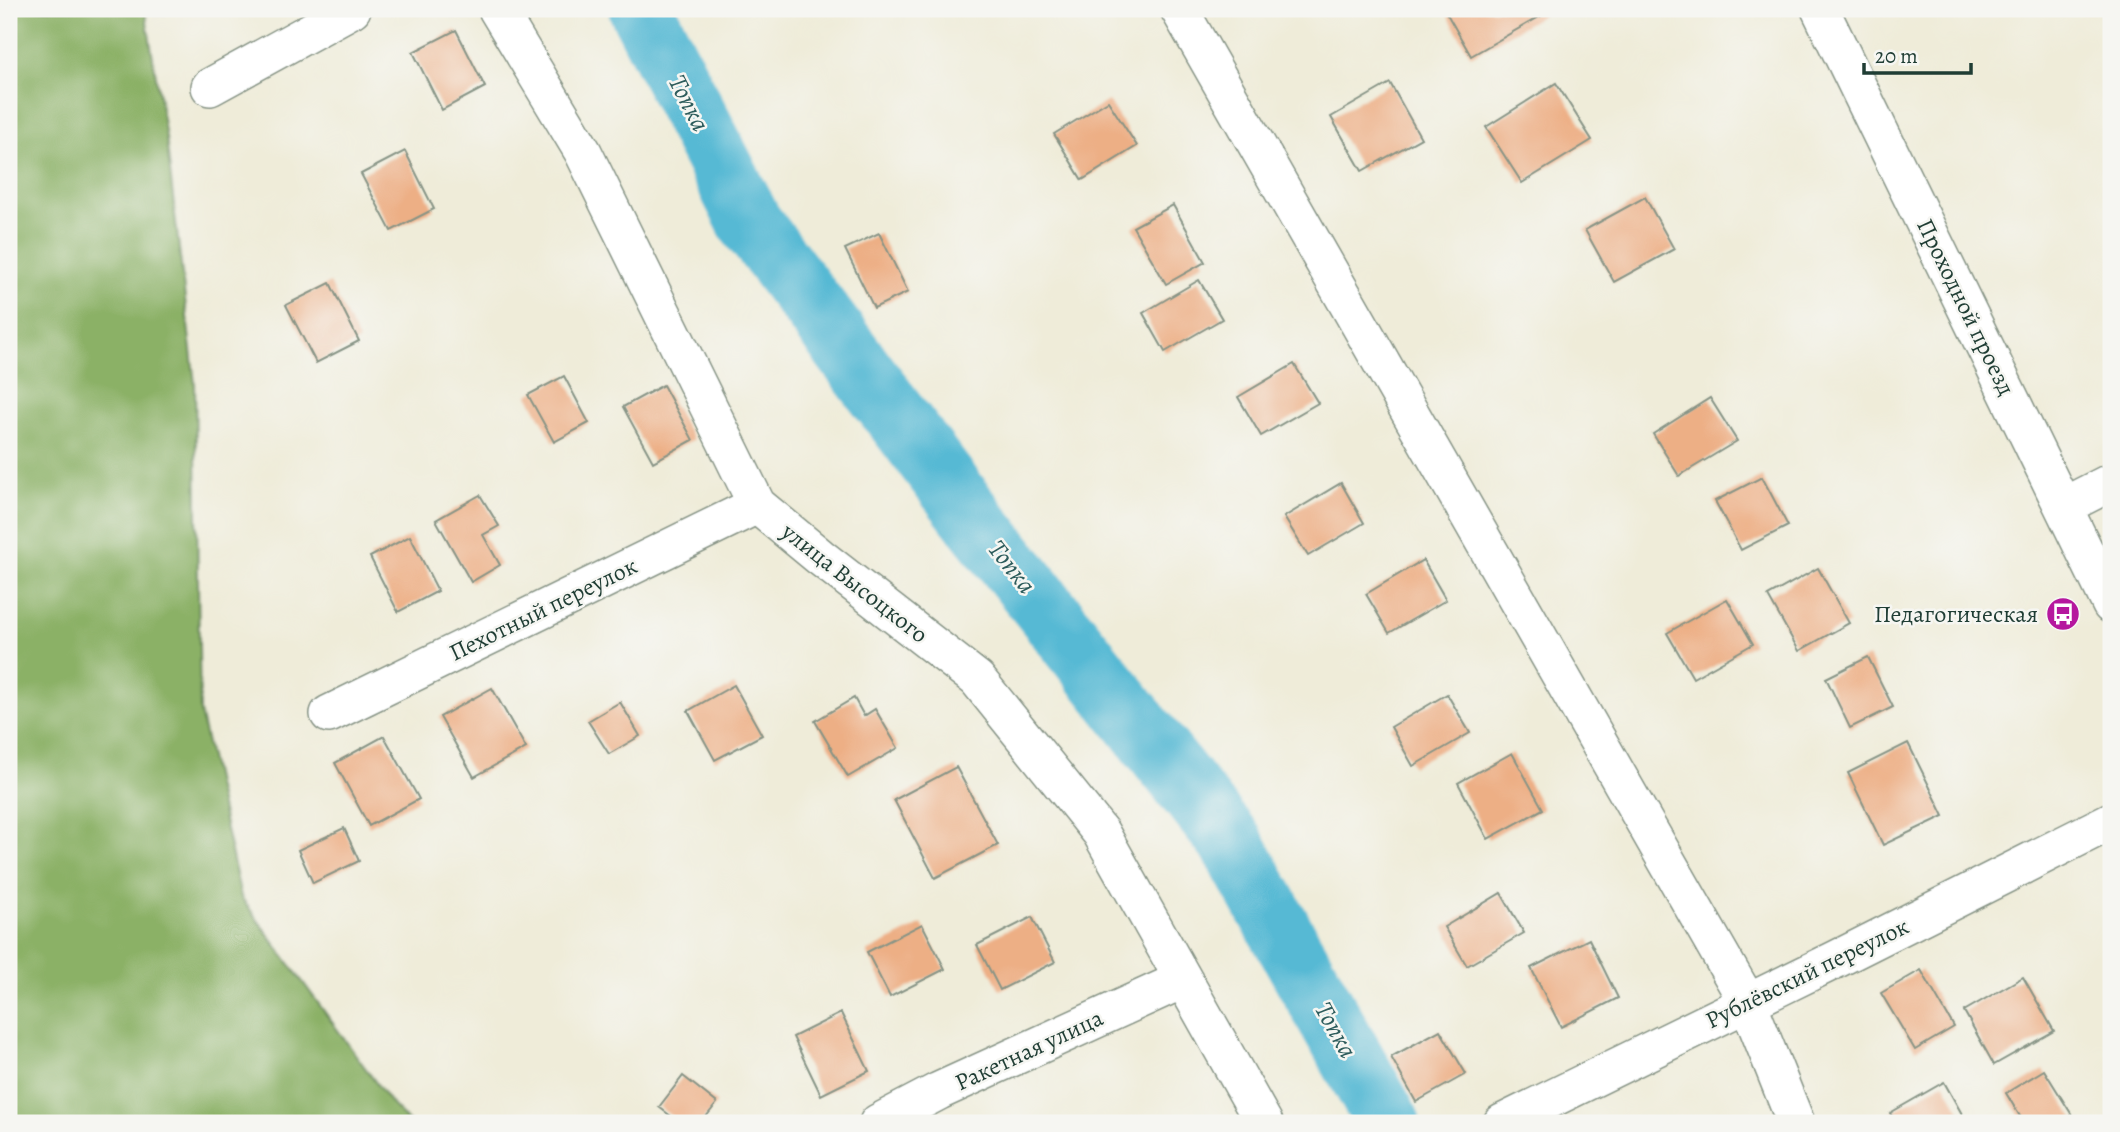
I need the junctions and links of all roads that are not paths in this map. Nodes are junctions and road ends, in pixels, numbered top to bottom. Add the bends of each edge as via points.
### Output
1 (352, 9) edge
2 (497, 9) edge
3 (1179, 9) edge
4 (1820, 9) edge
5 (211, 87) dead end
6 (2111, 481) edge
7 (757, 505) junction
8 (2064, 506) junction
9 (2111, 605) edge
10 (329, 714) dead end
11 (2111, 821) edge
12 (1182, 980) junction
13 (1748, 1003) junction
14 (878, 1123) edge
15 (1264, 1123) edge
16 (1502, 1123) edge
17 (1796, 1123) edge

1 - 5 street
2 - 7 street, улица Высоцкого via 583,152
3 - 13 street
4 - 8 street, Проходной проезд
6 - 8 street
7 - 10 street, Пехотный переулок
7 - 12 street, улица Высоцкого via 977,679 1101,833
8 - 9 street, Проходной проезд
11 - 13 street, Рублёвский переулок
12 - 14 street, Ракетная улица
12 - 15 street, улица Высоцкого
13 - 16 street, Рублёвский переулок
13 - 17 street

